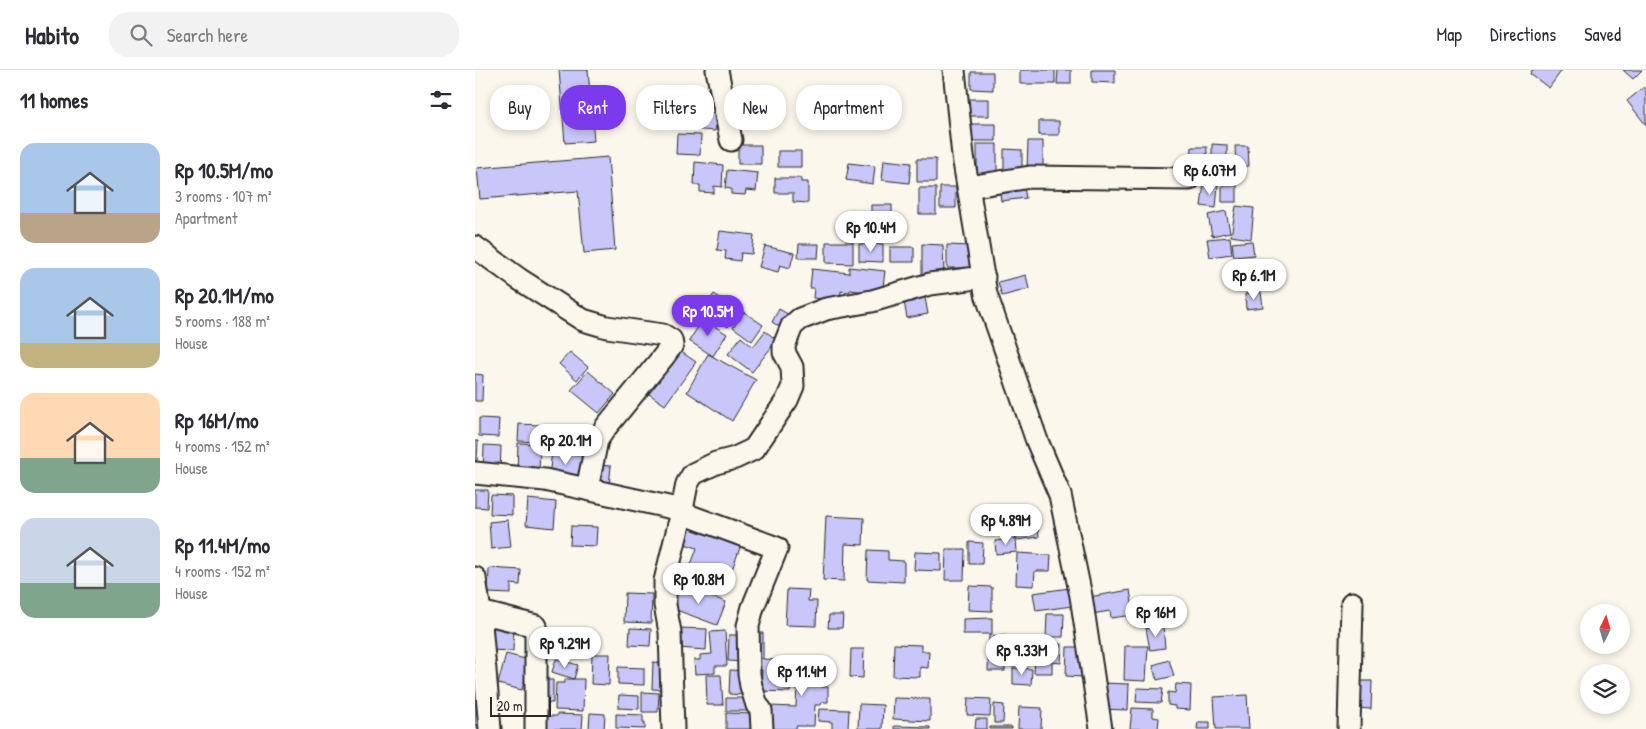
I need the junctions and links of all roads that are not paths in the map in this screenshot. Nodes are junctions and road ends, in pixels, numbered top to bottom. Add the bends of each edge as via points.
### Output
1 (717, 70) edge
2 (954, 70) edge
3 (731, 140) dead end
4 (1189, 179) dead end
5 (969, 187) junction
6 (475, 247) edge
7 (984, 277) junction
8 (475, 473) edge
9 (587, 489) junction
10 (682, 511) junction
11 (475, 578) edge
12 (1352, 603) dead end
13 (480, 612) junction
14 (490, 729) edge
15 (536, 729) edge
16 (673, 729) edge
17 (761, 729) edge
18 (1101, 729) edge
19 (1349, 729) edge

1 - 3 street
2 - 5 street
4 - 5 street via 1030,177
5 - 7 street
6 - 9 street via 583,320 607,327 663,334 671,340 672,344 597,440
7 - 10 street via 930,284 872,301 826,309 800,319 792,326 784,346 792,367 793,386 787,400 754,450 693,474 687,484
7 - 18 street via 986,294 1037,442 1060,495 1081,596
8 - 9 street via 545,480
9 - 10 street
10 - 16 street via 665,582
10 - 17 street via 777,548 748,626 749,674 762,714
11 - 13 street
12 - 19 street
13 - 14 street
13 - 15 street via 536,626

